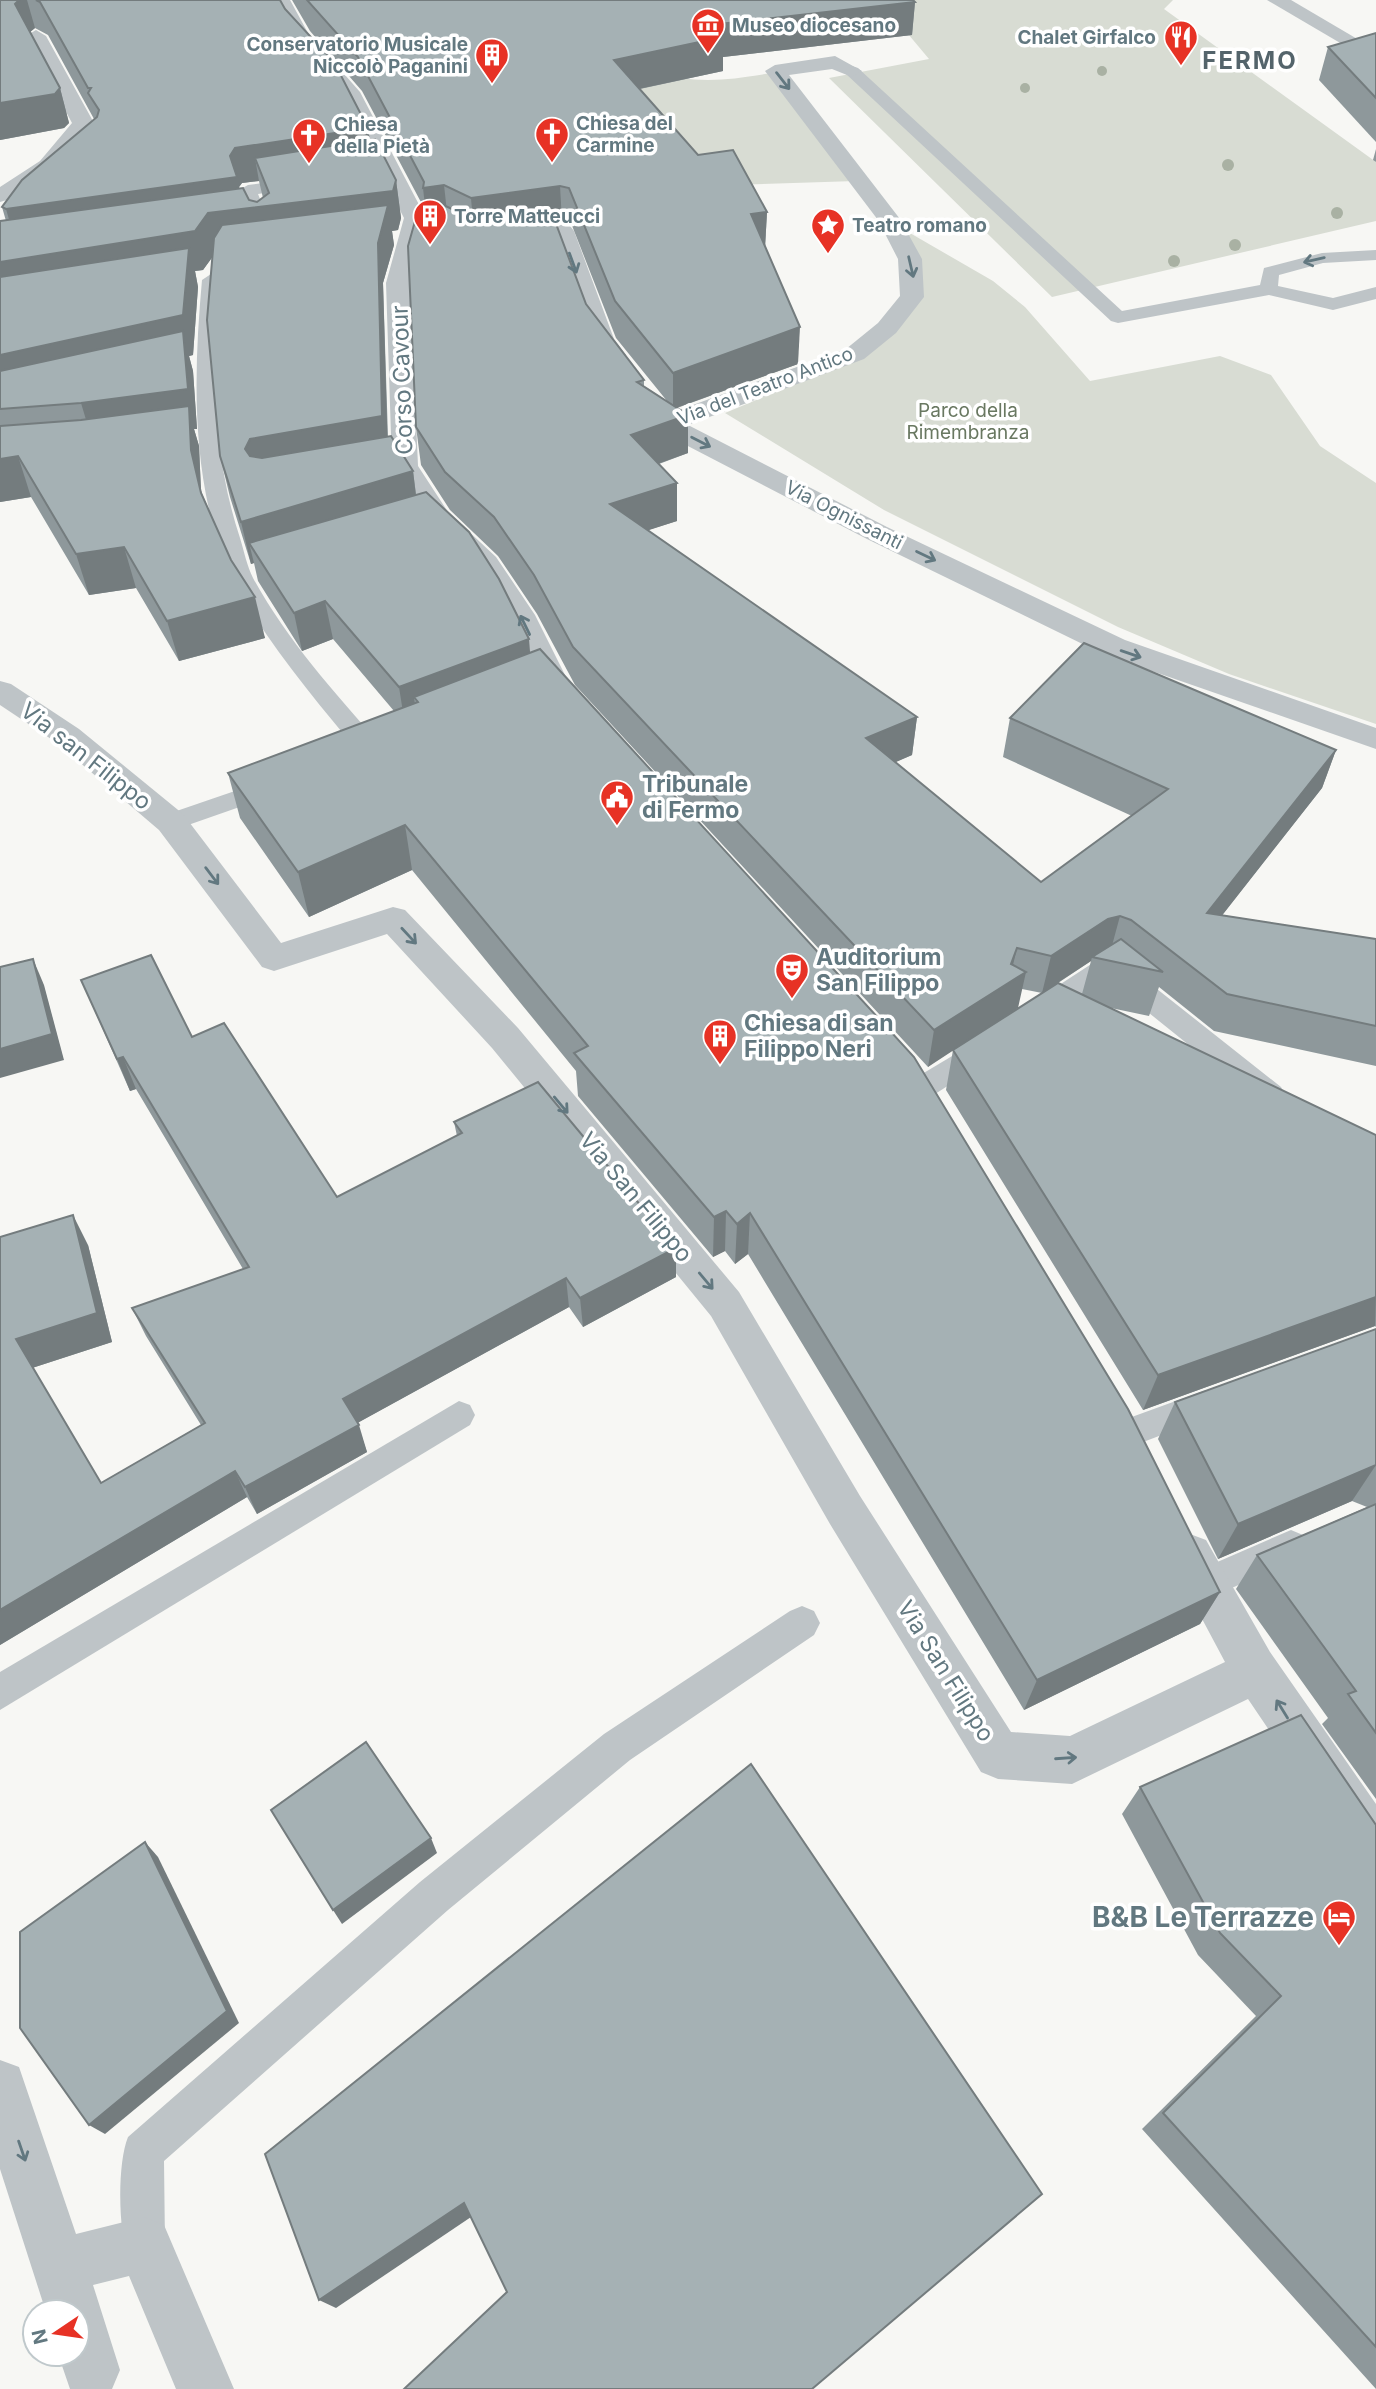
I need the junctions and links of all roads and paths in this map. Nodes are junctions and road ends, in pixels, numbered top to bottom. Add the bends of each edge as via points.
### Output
1 (280, 0) edge
2 (1277, 0) edge
3 (36, 36) edge
4 (1376, 58) edge
5 (852, 71) joint
6 (391, 168) junction
7 (68, 171) edge
8 (365, 172) edge
9 (313, 180) edge
10 (49, 188) edge
11 (0, 194) edge
12 (261, 217) junction
13 (234, 221) edge
14 (484, 241) edge
15 (270, 251) edge
16 (1376, 254) edge
17 (209, 275) edge
18 (1269, 289) junction
19 (1376, 293) edge
20 (204, 361) junction
21 (180, 365) edge
22 (666, 424) junction
23 (208, 436) junction
24 (183, 439) edge
25 (267, 569) edge
26 (241, 576) junction
27 (0, 691) edge
28 (590, 724) edge
29 (396, 739) edge
30 (1376, 739) edge
31 (370, 749) junction
32 (346, 759) edge
33 (296, 778) edge
34 (170, 822) junction
35 (920, 1090) edge
36 (1293, 1112) edge
37 (1234, 1394) edge
38 (459, 1415) dead end
39 (1123, 1420) joint
40 (1147, 1467) edge
41 (1176, 1525) edge
42 (1316, 1535) edge
43 (1204, 1584) junction
44 (802, 1623) dead end
45 (1258, 1670) junction
46 (0, 1692) edge
47 (1376, 1846) edge
48 (0, 2086) edge
49 (144, 2245) junction
50 (67, 2288) edge
51 (205, 2389) edge

1 - 6 street, Corso Cavour via 299,36 350,92
2 - 4 street
3 - 11 street via 87,128 67,150 14,190
5 - 18 lane via 1118,317
5 -> 22 street, Via del Teatro Antico via 835,62 775,71 889,219 910,259 912,297 887,328 855,354
6 - 8 lane
28 -> 6 street, Corso Cavour via 539,685 520,615 486,563 425,521 392,468 400,398 398,283 415,218
7 - 10 lane
9 - 12 lane via 248,190
12 - 13 lane
12 - 15 lane
14 -> 22 street, Via Ognissanti via 562,231 602,340
16 -> 18 lane via 1322,258 1270,272
17 - 20 lane
18 - 19 lane via 1333,304
20 - 21 lane
20 - 23 lane
22 -> 30 street, Via Ognissanti via 877,533 1114,647
23 - 24 lane
23 - 26 lane via 216,498
25 - 26 lane
26 - 31 lane via 291,656
27 - 34 street, Via san Filippo via 68,736
29 - 31 lane
31 - 32 lane
33 - 34 lane
34 -> 45 street, Via San Filippo via 274,958 393,919 505,1038 725,1304 845,1510 998,1755 1072,1760
35 - 36 lane via 1110,966
37 - 39 lane
38 - 46 lane
39 - 40 street
41 - 43 street
42 - 43 lane
43 - 45 street
44 - 49 lane via 617,1747 435,1896 143,2152
47 -> 45 street
48 -> 50 street
49 - 50 street
49 - 51 street

